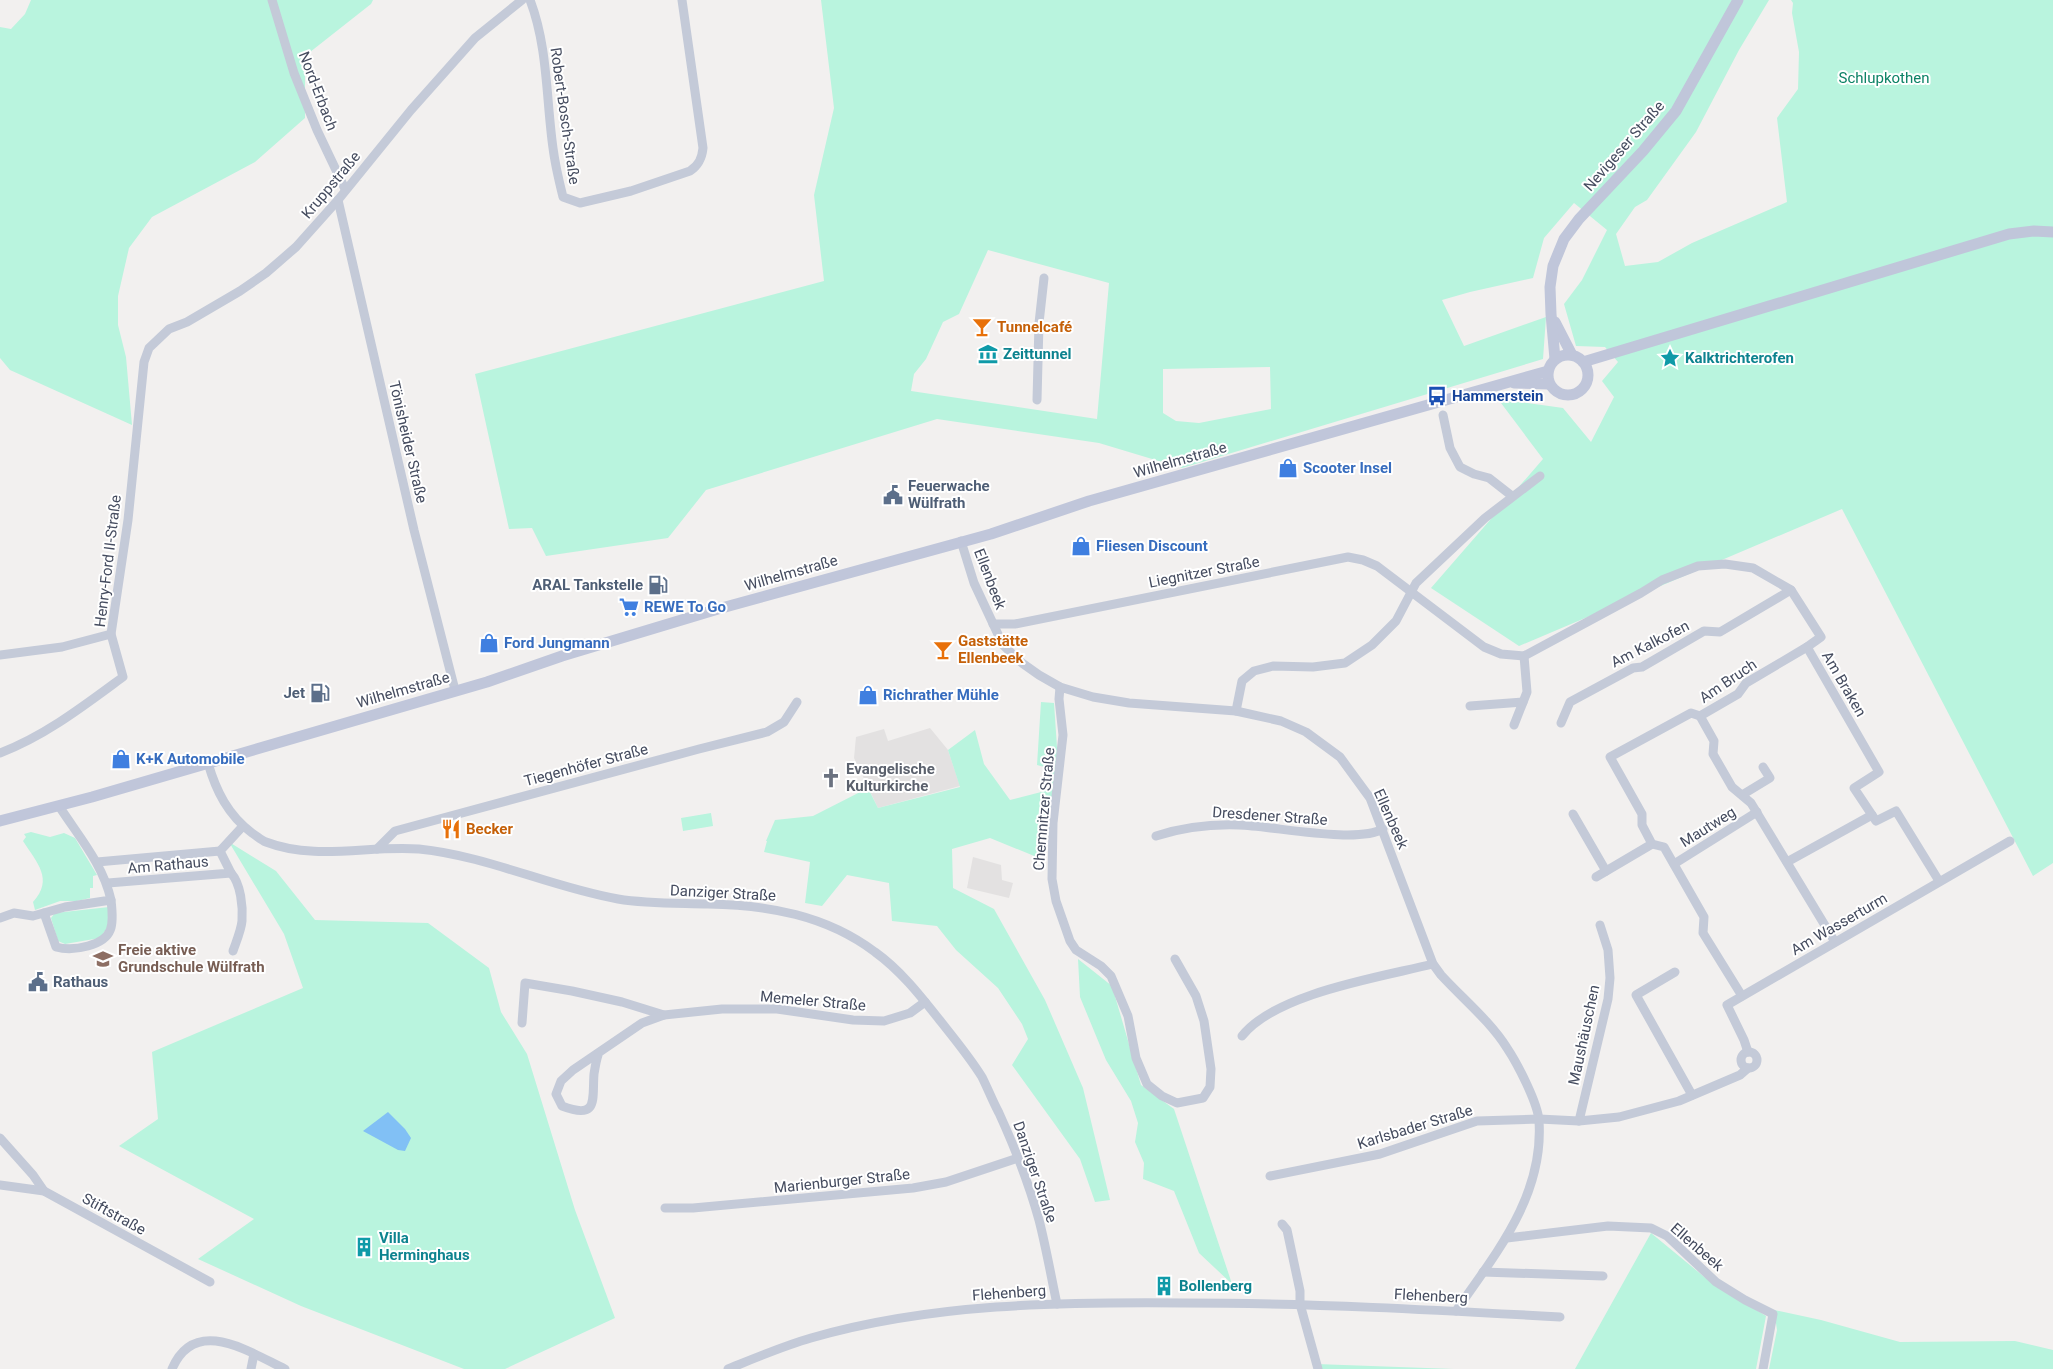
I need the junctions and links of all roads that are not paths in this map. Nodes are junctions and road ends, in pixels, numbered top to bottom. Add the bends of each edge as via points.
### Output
1 (272, 0) edge
2 (522, 0) edge
3 (530, 0) edge
4 (682, 0) edge
5 (1738, 0) edge
6 (345, 189) junction
7 (338, 200) junction
8 (2053, 232) edge
9 (1044, 278) dead end
10 (1555, 328) junction
11 (1624, 350) junction
12 (1570, 353) junction
13 (1555, 357) junction
14 (144, 362) joint
15 (1583, 362) junction
16 (1548, 370) junction
17 (1588, 372) junction
18 (1504, 382) junction
19 (1549, 384) junction
20 (1036, 400) dead end
21 (1442, 415) dead end
22 (1540, 476) dead end
23 (1512, 496) junction
24 (962, 541) junction
25 (1790, 590) junction
26 (1410, 592) junction
27 (993, 624) junction
28 (111, 634) junction
29 (1807, 647) junction
30 (0, 655) edge
31 (1524, 656) junction
32 (1060, 686) junction
33 (455, 690) junction
34 (797, 702) dead end
35 (1523, 702) junction
36 (1470, 706) dead end
37 (1236, 711) junction
38 (1700, 716) junction
39 (1561, 723) dead end
40 (1514, 725) dead end
41 (0, 753) edge
42 (208, 763) junction
43 (1763, 767) dead end
44 (1742, 795) junction
45 (59, 806) junction
46 (1757, 812) junction
47 (1572, 814) dead end
48 (1872, 815) junction
49 (0, 821) edge
50 (243, 826) junction
51 (1383, 829) junction
52 (1156, 836) dead end
53 (2010, 841) dead end
54 (1652, 844) junction
55 (377, 849) junction
56 (220, 851) junction
57 (98, 862) junction
58 (1787, 862) junction
59 (1674, 864) junction
60 (1606, 871) junction
61 (231, 873) junction
62 (1596, 877) dead end
63 (1939, 881) junction
64 (108, 883) junction
65 (111, 900) junction
66 (44, 914) junction
67 (0, 918) edge
68 (1600, 925) dead end
69 (1835, 942) junction
70 (233, 951) dead end
71 (1175, 959) dead end
72 (1433, 964) junction
73 (1675, 972) dead end
74 (1742, 996) junction
75 (925, 1002) junction
76 (664, 1015) junction
77 (522, 1023) dead end
78 (1242, 1036) dead end
79 (598, 1055) junction
80 (1692, 1095) junction
81 (1539, 1119) junction
82 (1579, 1121) junction
83 (0, 1138) edge
84 (1018, 1158) junction
85 (1270, 1176) dead end
86 (0, 1184) edge
87 (44, 1191) junction
88 (665, 1208) dead end
89 (1282, 1224) dead end
90 (1508, 1238) junction
91 (1483, 1272) junction
92 (1603, 1276) dead end
93 (210, 1282) dead end
94 (1057, 1304) junction
95 (1300, 1304) junction
96 (1456, 1311) junction
97 (1560, 1317) dead end
98 (254, 1354) junction
99 (172, 1369) edge
100 (251, 1369) edge
101 (285, 1369) edge
102 (728, 1369) edge
103 (1318, 1369) edge
104 (1763, 1369) edge

1 - 6 street, Nord-Erbach via 294,73
2 - 6 street, Kruppstraße via 475,38
3 - 4 street, Robert-Bosch-Straße via 539,27 553,148 563,197 580,203 631,191 690,171 702,158
5 - 10 main road, Nevigeser Straße via 1676,111 1564,239 1553,266 1550,288
6 - 7 street, Kruppstraße
7 - 14 street, Kruppstraße via 296,247 266,273 169,330 149,348
7 - 33 street, Tönisheider Straße via 414,530
8 - 11 main road via 2009,234
9 - 20 street
10 - 12 main road, Nevigeser Straße
10 - 13 main road, Nevigeser Straße
11 - 15 main road
11 - 17 main road
12 - 13 main road
12 - 15 main road
13 - 16 main road
14 - 28 street, Henry-Ford II-Straße via 128,520
15 - 17 main road
16 - 18 main road, Wilhelmstraße
16 - 19 main road
17 - 19 main road via 1586,385 1575,395 1559,394
18 - 19 main road, Wilhelmstraße
18 - 24 main road, Wilhelmstraße
21 - 23 street via 1450,448 1460,467 1489,478
22 - 23 street
23 - 26 street via 1432,566
24 - 27 street, Ellenbeek via 974,583
24 - 33 main road, Wilhelmstraße via 718,609
25 - 29 street, Am Braken via 1821,637
25 - 31 street, Am Braken via 1743,565 1698,566 1662,580
25 - 39 street, Am Kalkofen via 1720,632 1704,632 1570,702
26 - 27 street, Liegnitzer Straße via 1377,566 1348,557 1015,624
26 - 31 street via 1484,647 1501,654
26 - 37 street via 1396,621 1372,645 1345,663 1313,667 1273,666 1254,672 1242,681
27 - 32 street, Ellenbeek via 1004,645 1022,663
28 - 30 street via 62,647
28 - 41 street, Henry-Ford II-Straße via 124,677 78,710 18,746
29 - 38 street, Am Bruch via 1746,683 1738,694
29 - 48 street, Am Braken via 1879,772 1854,788
31 - 35 street via 1527,692
32 - 37 street, Ellenbeek via 1093,697 1129,703
32 - 71 street, Chemnitzer Straße via 1064,735 1054,823 1052,879 1056,901 1076,950 1111,976 1128,1016 1136,1058 1146,1084 1177,1102 1203,1098 1210,1087 1211,1069 1204,1021 1196,996
33 - 42 main road, Wilhelmstraße
34 - 55 street, Tiegenhöfer Straße via 784,722 767,732 395,831
35 - 36 street
35 - 40 street
37 - 51 street, Ellenbeek via 1281,721 1306,732 1340,757 1370,798
38 - 44 street, Mautweg via 1714,741 1714,754 1732,787
38 - 54 street, Am Bruch via 1691,713 1610,757 1642,814 1642,825
42 - 45 main road, Wilhelmstraße
42 - 50 street, Danziger Straße via 212,780 227,809
43 - 44 street, Mautweg via 1770,778
44 - 46 street, Mautweg
45 - 49 main road, Wilhelmstraße
45 - 57 street, Am Rathaus
46 - 58 street, Mautweg
46 - 59 street, Mautweg
47 - 60 street
48 - 58 street
48 - 63 street via 1876,821 1896,811
50 - 55 street, Danziger Straße via 264,842 295,850
50 - 56 street, Am Rathaus
51 - 52 street, Dresdener Straße via 1375,834 1347,836 1239,825 1201,826
51 - 72 street, Ellenbeek
53 - 63 street, Am Wasserturm
54 - 59 street via 1664,847
54 - 60 street
55 - 75 street, Danziger Straße via 417,849 459,855 576,890 619,899 785,911 844,933 874,951 903,976
56 - 57 street, Am Rathaus
56 - 61 street, Am Rathaus
57 - 64 street, Am Rathaus
58 - 69 street, Mautweg
59 - 74 street via 1704,917 1703,933
60 - 62 street
61 - 64 street, Am Rathaus
61 - 70 street, Am Rathaus via 236,878 241,898 242,922
63 - 69 street, Am Wasserturm
64 - 65 street, Am Rathaus
65 - 66 street via 65,907
65 - 66 street, Am Rathaus via 113,918 110,934 100,943 78,949 56,946
66 - 67 street via 14,914
68 - 82 street, Maushäuschen via 1608,950 1608,999
69 - 74 street, Am Wasserturm
72 - 78 street via 1296,1001 1266,1015
72 - 81 street, Ellenbeek via 1507,1048 1524,1078
73 - 80 street via 1636,996
74 - 80 street, Am Wasserturm via 1727,1005 1748,1052 1741,1058 1742,1064 1748,1068 1740,1075
75 - 76 street, Memeler Straße via 910,1013 884,1020 853,1020 777,1009 722,1009
75 - 84 street, Danziger Straße via 983,1079
76 - 77 street, Memeler Straße via 613,1000 525,983
76 - 79 street, Memeler Straße via 642,1022
79 - 79 street, Memeler Straße via 561,1081 556,1094 562,1106 576,1112 588,1108 594,1100
80 - 82 street via 1619,1117
81 - 82 street
81 - 85 street, Karlsbader Straße via 1477,1121 1380,1154
81 - 90 street, Ellenbeek via 1537,1156 1529,1192
83 - 87 street
84 - 88 street, Marienburger Straße via 946,1182 914,1188
84 - 94 street, Danziger Straße via 1040,1223
86 - 87 street, Stiftstraße
87 - 93 street, Stiftstraße
89 - 95 street via 1287,1230
90 - 91 street, Ellenbeek
90 - 104 street, Ellenbeek via 1608,1226 1651,1228 1667,1236 1716,1282 1773,1314
91 - 92 street
91 - 96 street, Ellenbeek
94 - 95 street, Flehenberg
94 - 102 street, Flehenberg via 942,1312 866,1324 809,1338
95 - 96 street, Flehenberg
95 - 103 street
96 - 97 street, Flehenberg
98 - 99 street via 228,1342 194,1343 178,1356
98 - 100 street
98 - 101 street

